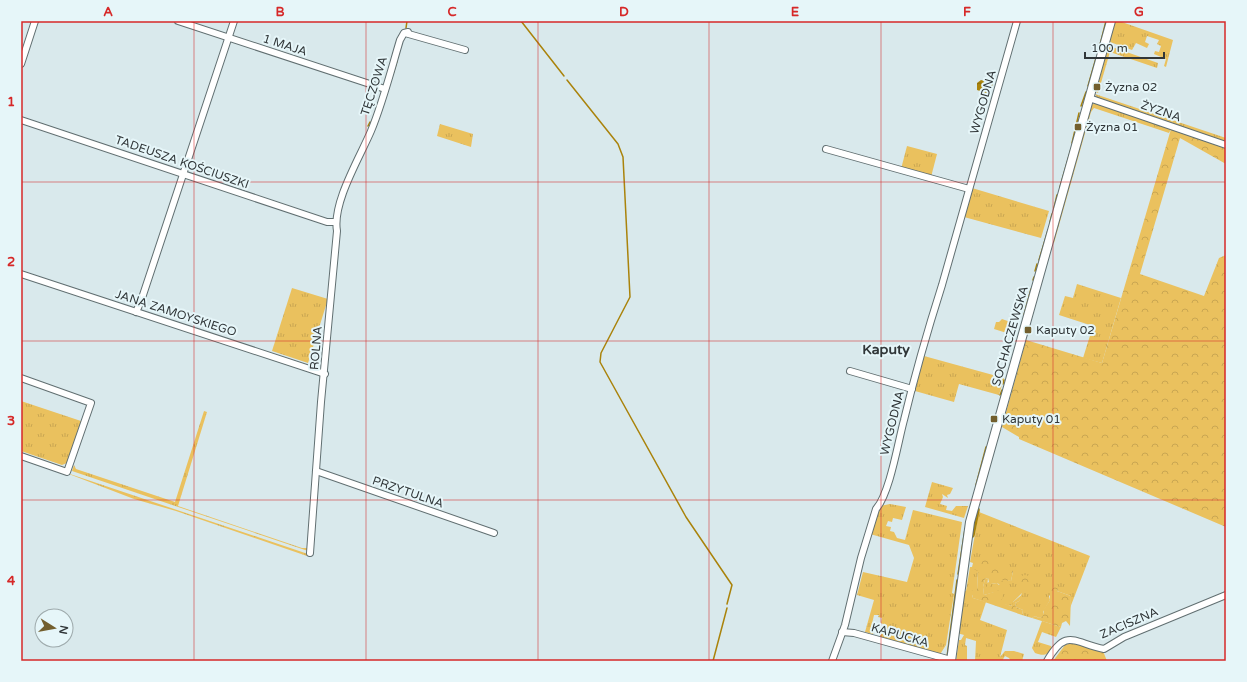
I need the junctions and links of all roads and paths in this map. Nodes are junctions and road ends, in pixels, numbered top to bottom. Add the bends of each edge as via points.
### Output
1 (35, 21) edge
2 (178, 21) edge
3 (234, 21) edge
4 (1017, 21) edge
5 (1111, 21) edge
6 (228, 38) junction
7 (465, 50) dead end
8 (21, 64) edge
9 (385, 89) junction
10 (1089, 98) junction
11 (21, 120) edge
12 (1226, 145) edge
13 (826, 149) dead end
14 (362, 150) joint
15 (183, 174) junction
16 (968, 189) junction
17 (336, 222) junction
18 (21, 274) edge
19 (136, 312) junction
20 (850, 371) dead end
21 (325, 374) junction
22 (21, 378) edge
23 (912, 389) junction
24 (21, 456) edge
25 (316, 471) junction
26 (494, 533) dead end
27 (310, 553) dead end
28 (1226, 594) edge
29 (842, 632) junction
30 (832, 661) edge
31 (951, 661) edge
32 (1047, 661) edge

1 - 8 street
2 - 6 street, 1 MAJA
3 - 6 street
4 - 16 street, WYGODNA
5 - 10 street, SOCHACZEWSKA
6 - 9 street, 1 MAJA
6 - 15 street
7 - 9 street, TĘCZOWA via 406,33 400,40
9 - 14 street, TĘCZOWA via 372,130
10 - 12 street, ŻYZNA
10 - 31 street, SOCHACZEWSKA via 970,522
11 - 15 street, TADEUSZA KOŚCIUSZKI
13 - 16 street
14 - 17 street, ROLNA via 350,177
15 - 17 street, TADEUSZA KOŚCIUSZKI
15 - 19 street
16 - 23 street, WYGODNA
17 - 21 street, ROLNA via 338,231
18 - 19 street, JANA ZAMOYSKIEGO
19 - 21 street, JANA ZAMOYSKIEGO
20 - 23 street
21 - 25 street, ROLNA
22 - 24 street via 90,403 67,472
23 - 29 street, WYGODNA via 891,472 881,503 876,509
25 - 26 street, PRZYTULNA
25 - 27 street, ROLNA
28 - 32 street, ZACISZNA via 1124,637 1104,649 1074,638 1063,642 1054,648
29 - 30 street, WYGODNA
29 - 31 street, KAPUCKA via 854,633

